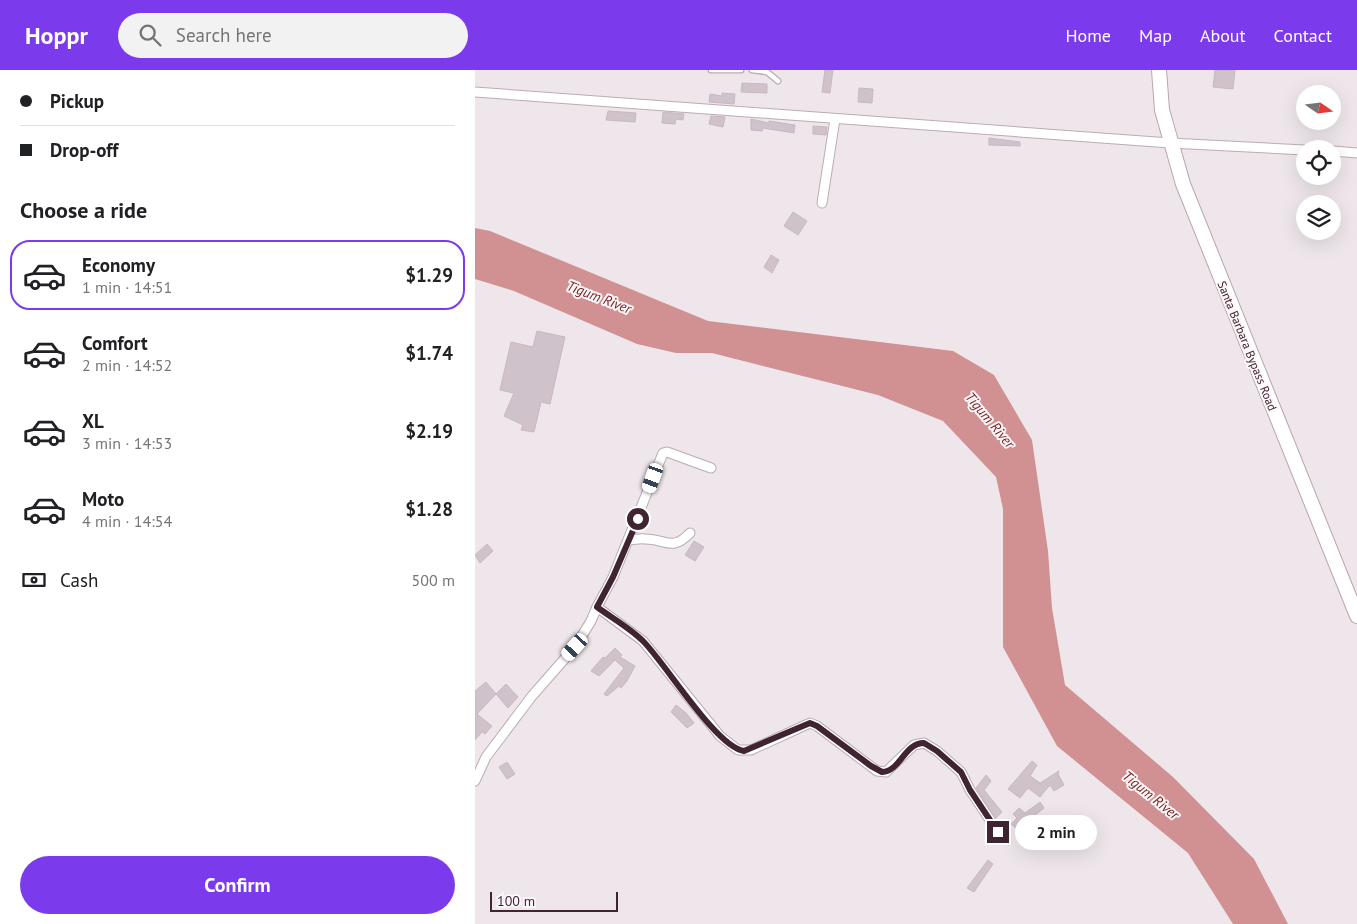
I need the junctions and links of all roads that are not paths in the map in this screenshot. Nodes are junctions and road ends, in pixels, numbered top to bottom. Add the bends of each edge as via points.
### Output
1 (711, 70) edge
2 (733, 70) edge
3 (741, 70) edge
4 (752, 70) edge
5 (1159, 70) edge
6 (777, 81) dead end
7 (475, 92) edge
8 (835, 119) junction
9 (1170, 143) junction
10 (1296, 150) edge
11 (1341, 152) edge
12 (1357, 153) edge
13 (823, 203) dead end
14 (711, 468) dead end
15 (691, 533) dead end
16 (629, 540) junction
17 (597, 607) junction
18 (1357, 616) edge
19 (475, 780) edge
20 (998, 832) dead end

1 - 2 lane
2 - 3 lane
4 - 6 lane via 767,72
5 - 9 main road, Santa Barbara Bypass Road via 1162,110
7 - 8 street
8 - 9 street
8 - 13 street
9 - 10 street
9 - 18 main road, Santa Barbara Bypass Road via 1207,248
11 - 12 street
14 - 16 street via 663,453
15 - 16 street via 671,544 647,538
16 - 17 street
17 - 19 street via 575,647 532,696 486,757
17 - 20 street via 643,641 720,736 738,750 751,750 810,723 882,772 891,769 914,745 924,743 961,772

